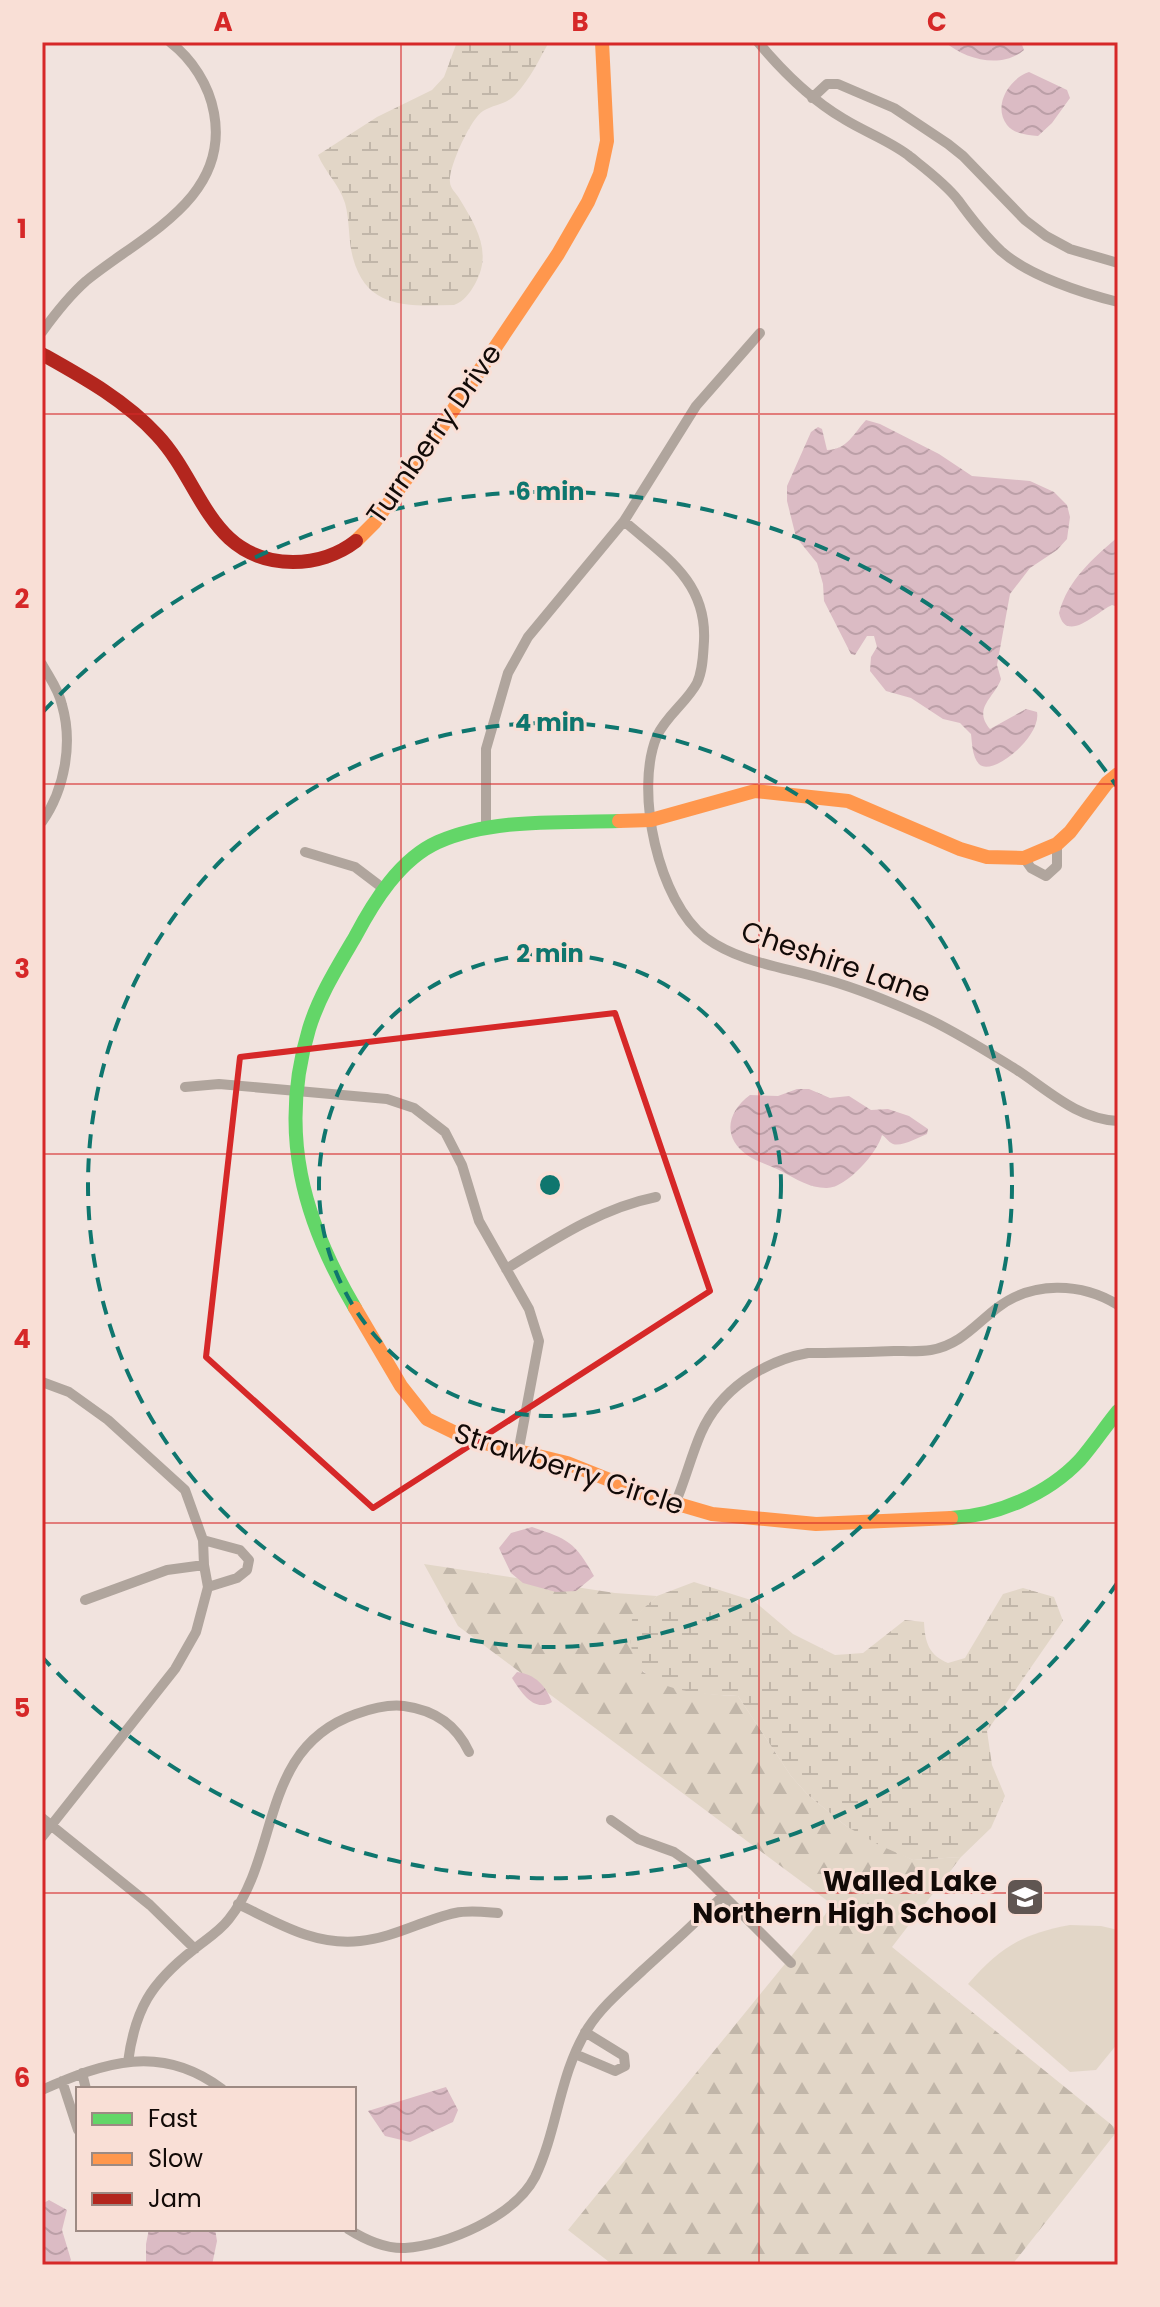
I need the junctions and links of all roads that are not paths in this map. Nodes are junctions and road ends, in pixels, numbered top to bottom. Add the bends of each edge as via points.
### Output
1 (170, 42) edge
2 (602, 42) edge
3 (758, 42) edge
4 (812, 98) junction
5 (1118, 263) edge
6 (1118, 302) edge
7 (42, 332) edge
8 (760, 333) dead end
9 (42, 354) edge
10 (624, 521) junction
11 (42, 664) edge
12 (1118, 774) edge
13 (651, 820) junction
14 (42, 822) edge
15 (486, 828) junction
16 (1057, 844) junction
17 (305, 852) dead end
18 (1024, 858) junction
19 (384, 889) junction
20 (185, 1087) dead end
21 (298, 1092) junction
22 (1118, 1121) edge
23 (656, 1197) dead end
24 (506, 1269) junction
25 (1118, 1305) edge
26 (42, 1382) edge
27 (1118, 1411) edge
28 (518, 1453) junction
29 (675, 1504) junction
30 (203, 1540) junction
31 (204, 1565) junction
32 (208, 1587) junction
33 (85, 1600) dead end
34 (469, 1752) dead end
35 (611, 1820) dead end
36 (46, 1821) edge
37 (42, 1837) edge
38 (724, 1895) junction
39 (238, 1904) junction
40 (498, 1913) dead end
41 (195, 1949) junction
42 (791, 1963) dead end
43 (585, 2032) junction
44 (575, 2054) junction
45 (128, 2062) junction
46 (82, 2073) junction
47 (62, 2081) junction
48 (86, 2087) edge
49 (219, 2087) edge
50 (42, 2090) edge
51 (76, 2124) edge
52 (352, 2231) edge

1 - 7 street via 205,83 212,102 217,127 209,170 180,209 86,282
2 - 9 street, Turnberry Drive via 608,136 589,204 392,497 354,543 330,557 281,562 231,540 209,520 162,439 113,397
3 - 4 street
4 - 5 street via 827,84 838,84 894,108 963,156 1046,236
4 - 6 street via 908,155 1016,262
8 - 10 street via 696,406
10 - 13 street, Cheshire Lane via 686,577 705,630 699,679 659,731 651,752
10 - 15 street via 528,637 508,673 486,749
11 - 14 street via 63,705 67,756
12 - 16 street, Strawberry Circle
13 - 15 street, Strawberry Circle
13 - 18 street, Strawberry Circle via 755,791 792,793 848,801 987,857
13 - 22 street, Cheshire Lane via 666,883 688,920 723,949 872,994 943,1026 1079,1111
15 - 19 street, Strawberry Circle via 435,843
16 - 18 street, Strawberry Circle
16 - 18 street, Strawberry Circle via 1057,866 1046,876
17 - 19 street via 355,867
19 - 21 street, Strawberry Circle via 322,996 309,1028
20 - 21 street via 219,1084
21 - 24 street via 387,1099 431,1119 445,1132 462,1165 479,1221
21 - 28 street, Strawberry Circle via 300,1180 313,1225 330,1266 401,1386 427,1419 447,1431
23 - 24 street via 615,1208
24 - 28 street via 529,1309 539,1341
25 - 29 street via 1079,1288 1041,1290 1006,1302 966,1337 930,1350 808,1353 771,1364 733,1389 714,1411
26 - 30 street via 69,1392 108,1420 185,1490
27 - 29 street, Strawberry Circle via 1059,1479 1010,1506 975,1517 816,1524 712,1514
28 - 29 street, Strawberry Circle via 581,1467
30 - 31 street
30 - 32 street via 240,1550 249,1560 237,1578
31 - 32 street
31 - 33 street via 167,1570
32 - 36 street via 196,1632 175,1669
34 - 39 street via 447,1722 427,1710 399,1705 340,1720 316,1738 280,1786 254,1874
35 - 38 street via 638,1839 674,1852
36 - 37 street
36 - 41 street via 172,1923
38 - 42 street
38 - 43 street via 618,1993
39 - 40 street via 310,1937 359,1942 456,1913
39 - 41 street via 212,1937
41 - 45 street via 150,1991 132,2031
43 - 44 street
43 - 44 street via 624,2056 625,2066 615,2071
44 - 52 street via 533,2180 504,2210 466,2232 402,2249
45 - 46 street
45 - 49 street via 182,2066
46 - 47 street
46 - 48 street
47 - 50 street
47 - 51 street

